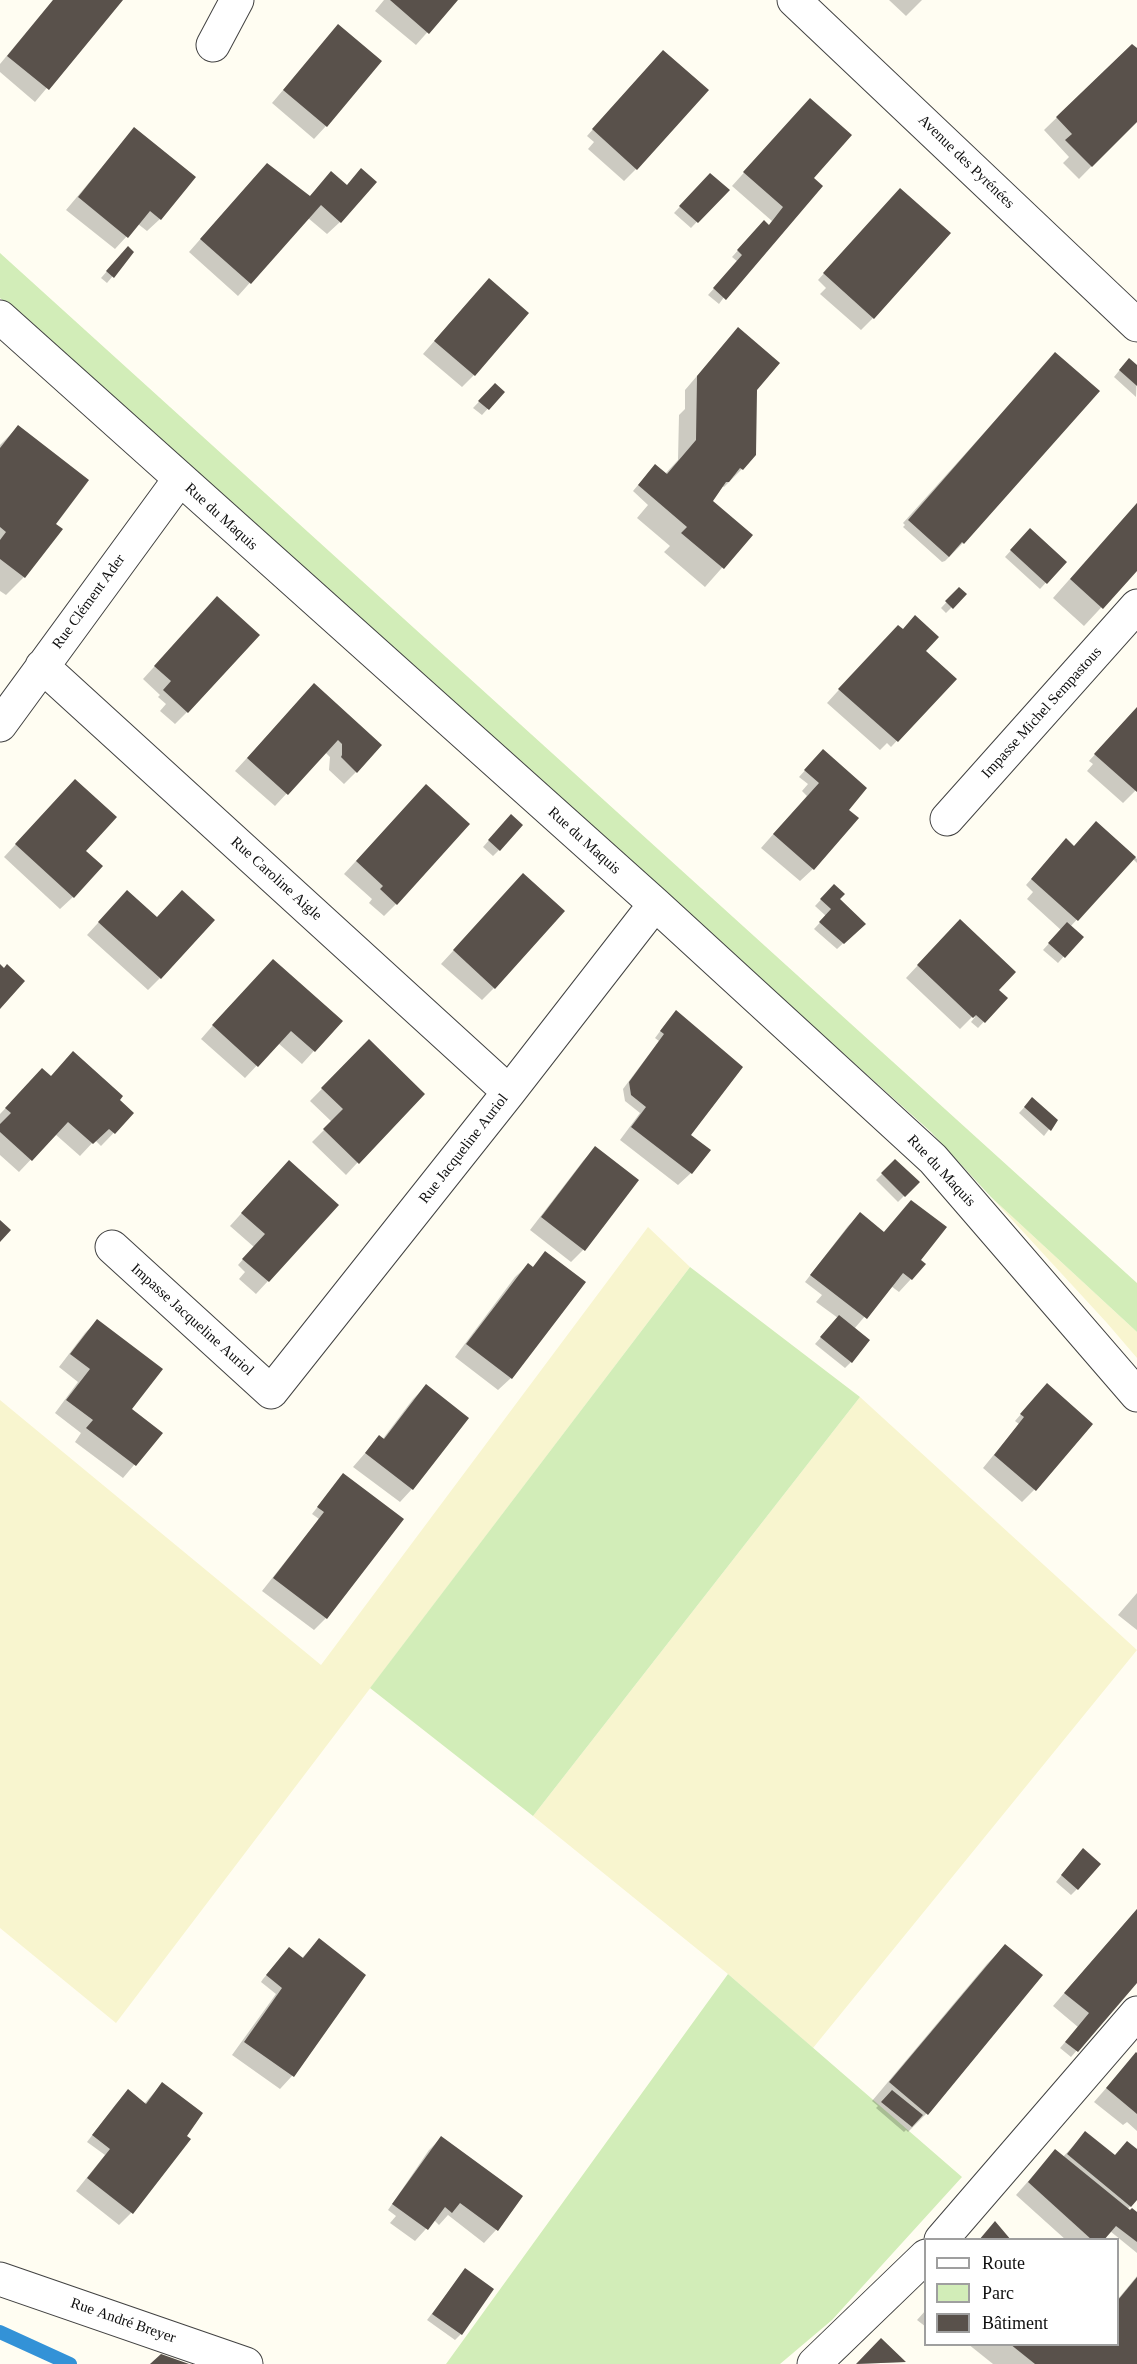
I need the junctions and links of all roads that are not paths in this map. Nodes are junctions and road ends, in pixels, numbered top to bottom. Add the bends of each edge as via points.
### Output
1 (237, 0) edge
2 (794, 0) edge
3 (213, 45) dead end
4 (0, 317) edge
5 (1137, 325) edge
6 (179, 480) junction
7 (1137, 606) edge
8 (42, 666) junction
9 (0, 724) edge
10 (946, 819) dead end
11 (655, 904) junction
12 (509, 1092) junction
13 (112, 1247) dead end
14 (271, 1392) joint
15 (1137, 1395) edge
16 (1137, 2013) edge
17 (943, 2238) edge
18 (924, 2258) edge
19 (0, 2278) edge
20 (246, 2364) edge
21 (814, 2364) edge

1 - 3 street
2 - 5 street, Avenue des Pyrénées
4 - 6 street, Rue du Maquis
6 - 8 street, Rue Clément Ader
6 - 11 street, Rue du Maquis
7 - 10 street, Impasse Michel Sempastous
8 - 9 street, Rue Clément Ader
8 - 12 street, Rue Caroline Aigle
11 - 12 street, Rue Jacqueline Auriol
11 - 15 street, Rue du Maquis via 933,1159
12 - 14 street, Rue Jacqueline Auriol
13 - 14 street, Impasse Jacqueline Auriol
16 - 17 street
18 - 21 street
19 - 20 street, Rue André Breyer

